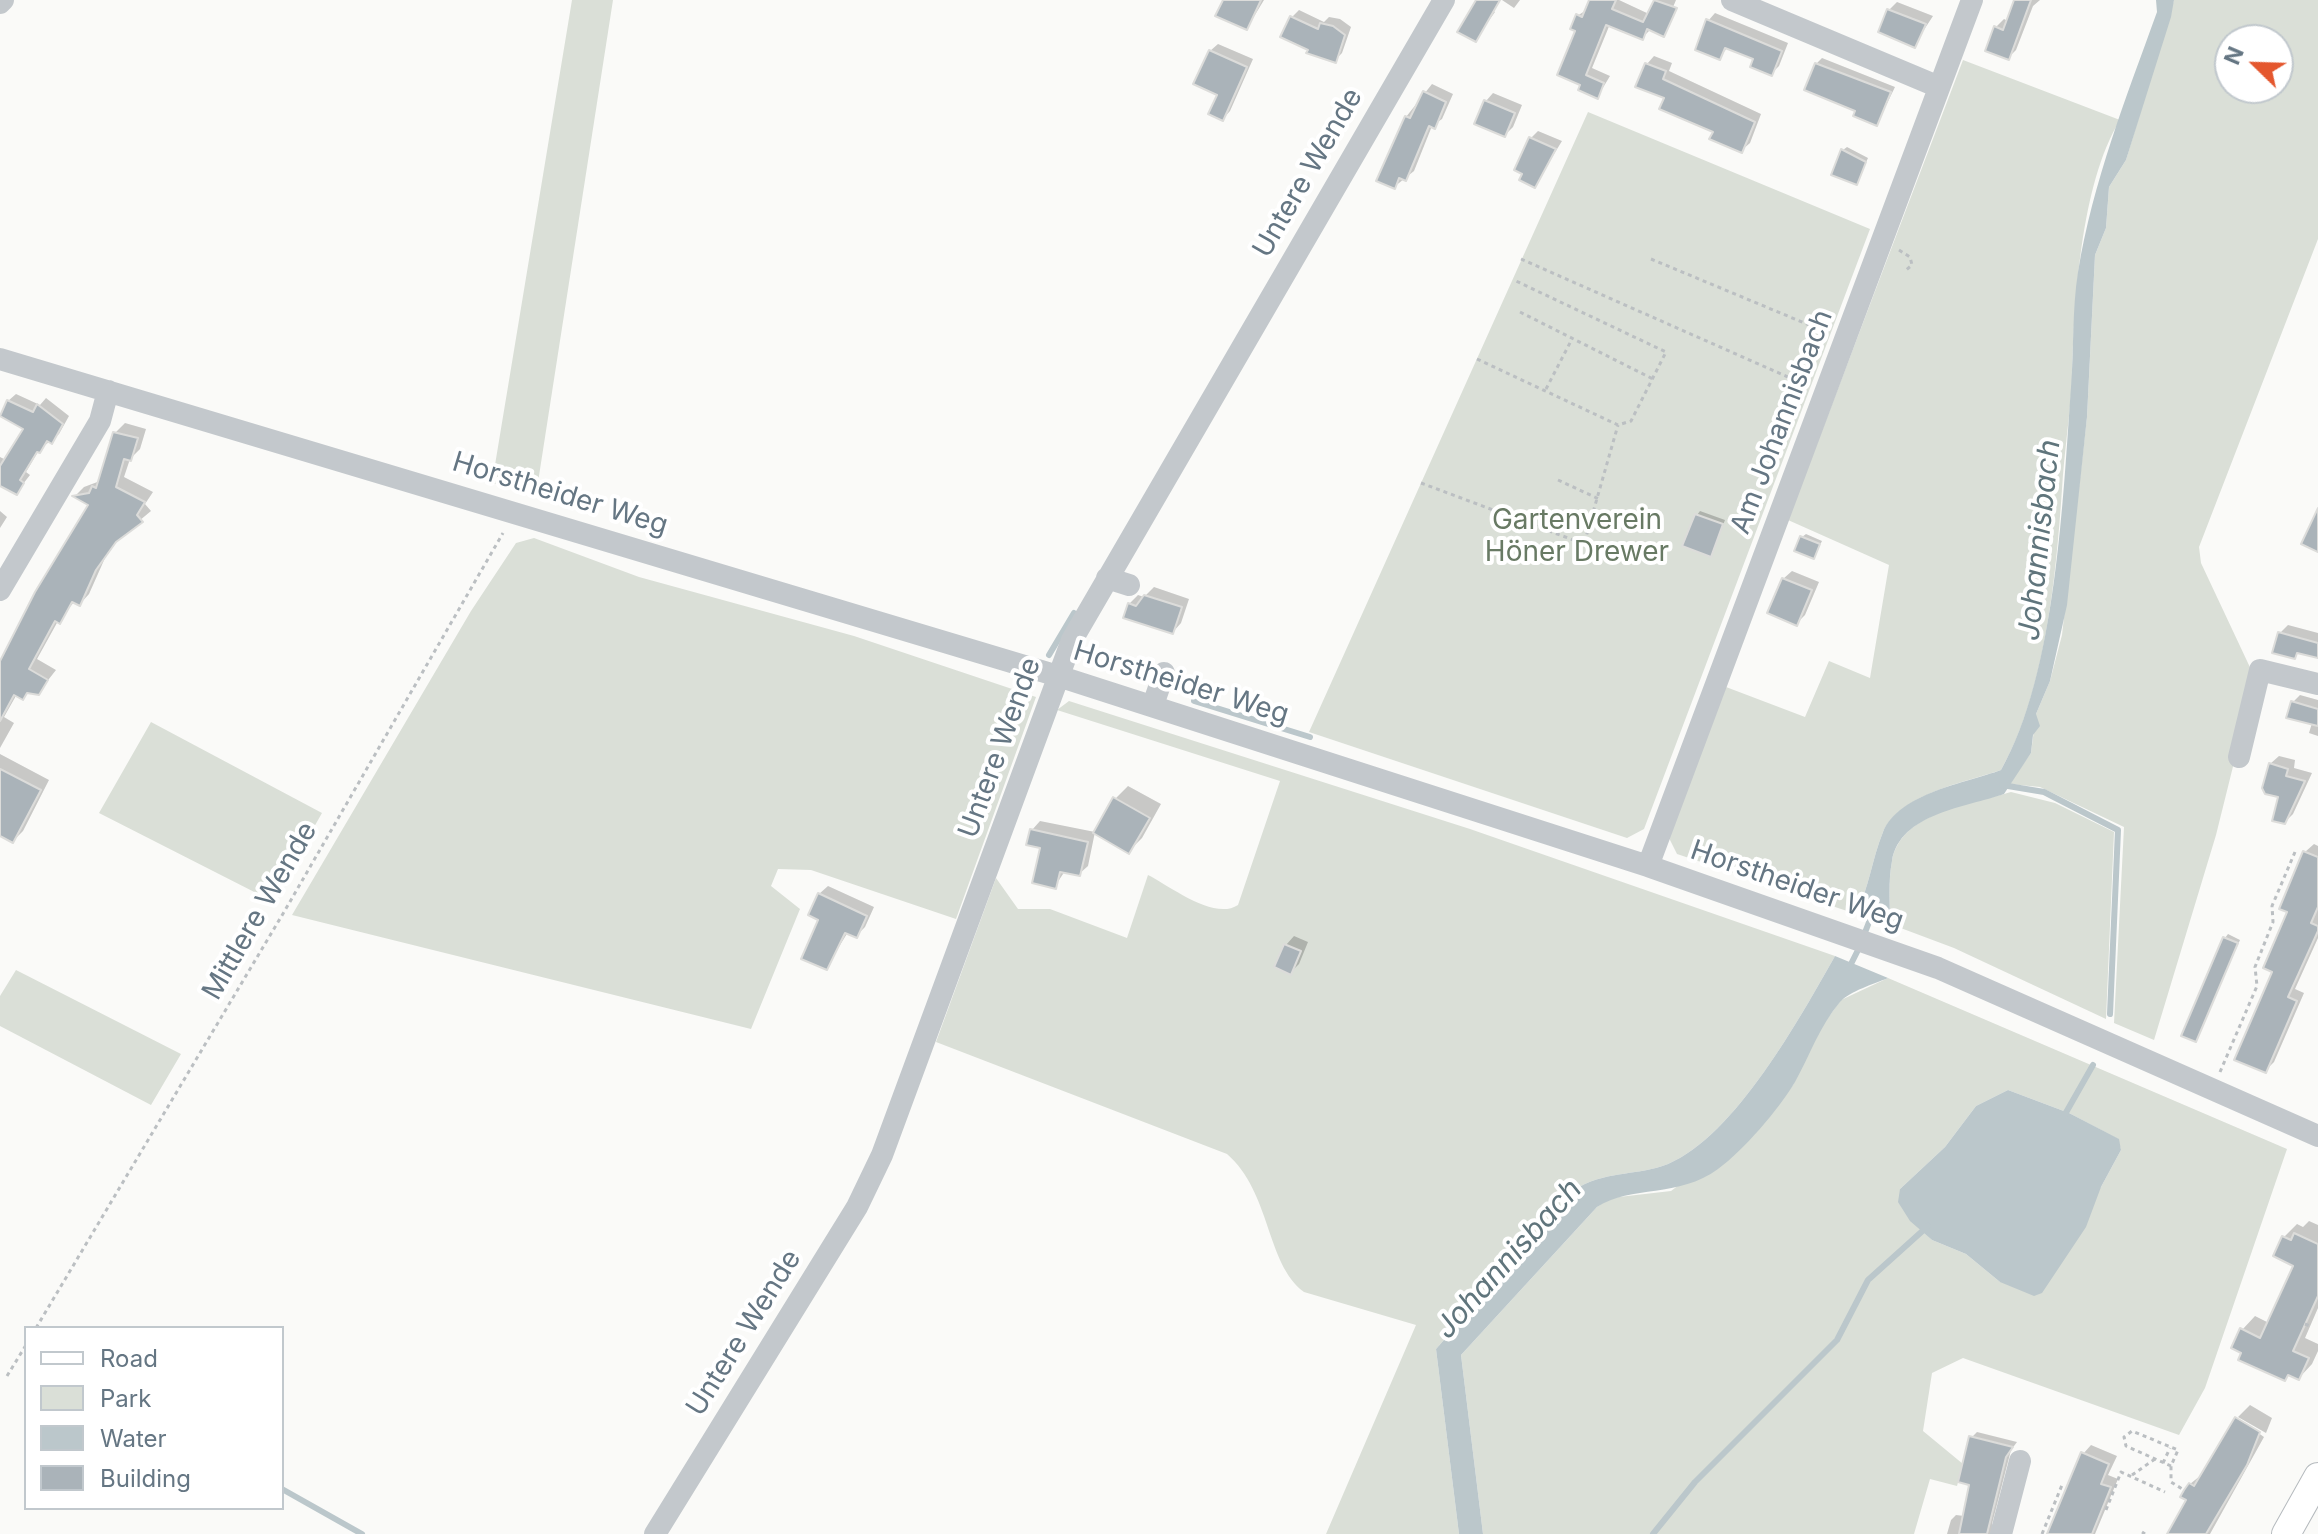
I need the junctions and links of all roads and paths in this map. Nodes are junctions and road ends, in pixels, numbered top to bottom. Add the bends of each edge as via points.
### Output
1 (1444, 0) edge
2 (1732, 0) edge
3 (1972, 0) edge
4 (1939, 87) junction
5 (1898, 250) dead end
6 (1521, 259) dead end
7 (1651, 259) dead end
8 (1906, 270) dead end
9 (1516, 281) dead end
10 (1520, 312) dead end
11 (1572, 338) junction
12 (1845, 339) junction
13 (0, 359) edge
14 (1477, 359) dead end
15 (1653, 379) junction
16 (1546, 389) junction
17 (108, 391) junction
18 (1825, 393) junction
19 (1618, 425) junction
20 (1558, 480) dead end
21 (1421, 483) dead end
22 (1599, 499) junction
23 (511, 510) junction
24 (0, 590) edge
25 (1164, 673) dead end
26 (1058, 676) junction
27 (2318, 684) edge
28 (1153, 705) junction
29 (2239, 757) dead end
30 (2295, 852) dead end
31 (1648, 866) junction
32 (2220, 1072) dead end
33 (2318, 1136) edge
34 (37, 1326) edge
35 (24, 1348) edge
36 (7, 1376) dead end
37 (2171, 1447) junction
38 (2155, 1459) junction
39 (2020, 1461) dead end
40 (2163, 1463) junction
41 (2171, 1466) junction
42 (2132, 1476) junction
43 (2318, 1477) edge
44 (2062, 1485) dead end
45 (2184, 1490) dead end
46 (2165, 1492) dead end
47 (2106, 1510) dead end
48 (655, 1534) edge
49 (2001, 1534) edge
50 (2042, 1534) edge
51 (2286, 1534) edge

1 - 26 street, Untere Wende via 1118,581 1072,640
2 - 4 street
3 - 4 street, Am Johannisbach
4 - 12 street, Am Johannisbach
5 - 8 path via 1910,257 1912,265
6 - 18 path
7 - 12 path
9 - 15 path via 1666,352
10 - 11 path
11 - 15 path
11 - 16 path
12 - 18 street, Am Johannisbach
13 - 17 street, Horstheider Weg
14 - 16 path
15 - 19 path via 1631,421
16 - 19 path
17 - 23 street, Horstheider Weg
17 - 24 street via 100,421
18 - 31 street, Am Johannisbach
19 - 22 path
20 - 22 path
21 - 22 path via 1584,544
23 - 26 street, Horstheider Weg
23 - 34 path, Mittlere Wende via 505,530 284,912
25 - 28 street
26 - 28 street, Horstheider Weg
26 - 48 street, Untere Wende via 882,1155 857,1207
27 - 29 street via 2260,670
28 - 31 street, Horstheider Weg
30 - 32 path via 2272,906 2273,922 2255,967 2257,986
31 - 33 street, Horstheider Weg via 1899,954
35 - 36 path
37 - 38 path via 2132,1431 2124,1437 2126,1446
37 - 40 path
37 - 41 path via 2178,1450
38 - 40 path
38 - 42 path
39 - 49 street
40 - 41 path
41 - 45 path via 2171,1482
42 - 46 path
42 - 47 path via 2121,1472
43 - 51 main road
44 - 50 path

